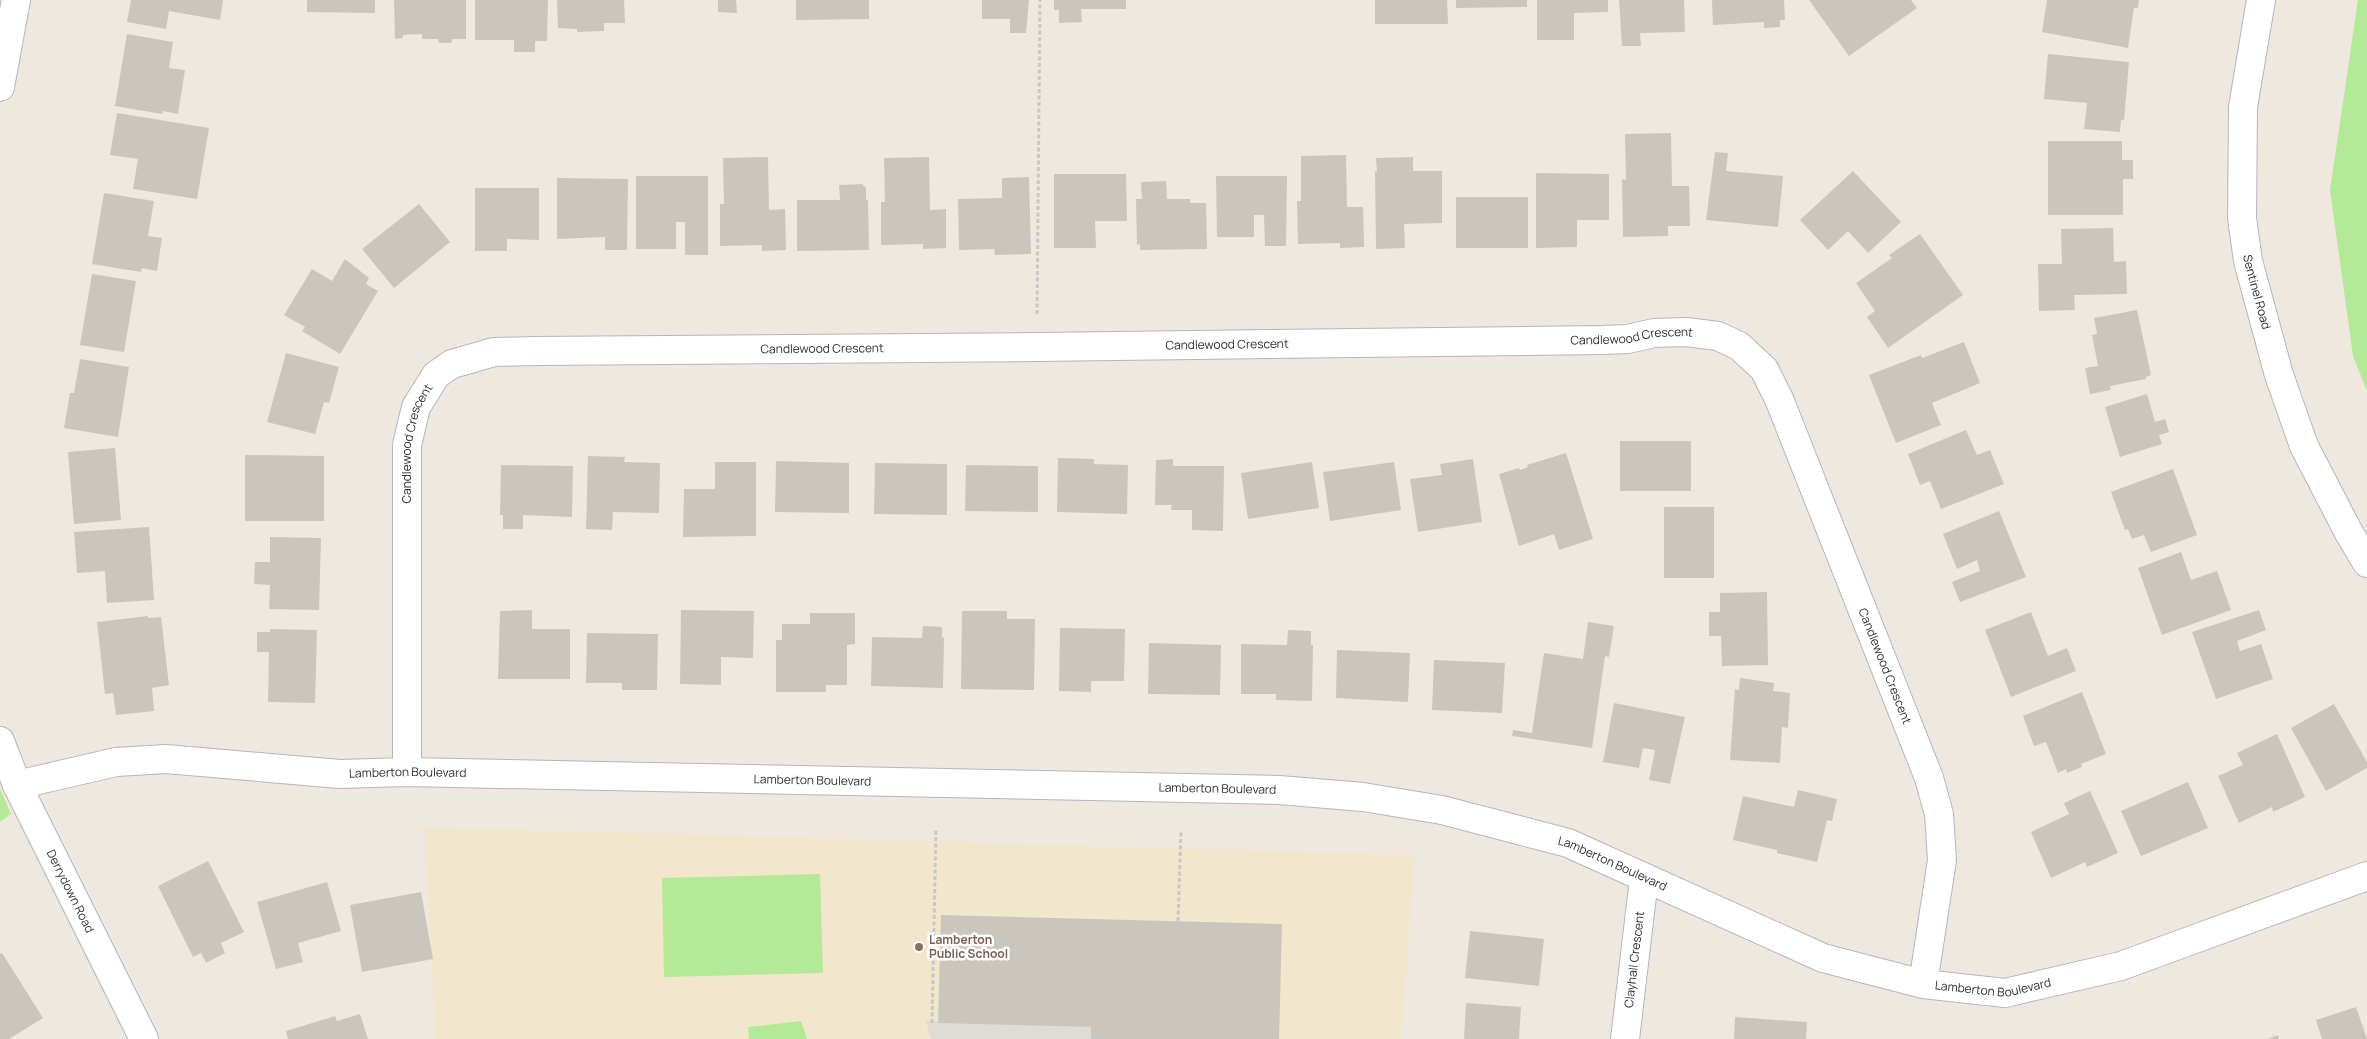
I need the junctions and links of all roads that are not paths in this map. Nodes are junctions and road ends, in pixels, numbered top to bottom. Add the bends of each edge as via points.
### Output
1 (16, 0) edge
2 (2261, 0) edge
3 (0, 87) edge
4 (2367, 563) edge
5 (0, 741) edge
6 (408, 772) junction
7 (17, 785) junction
8 (2367, 876) edge
9 (1644, 879) junction
10 (1922, 984) junction
11 (144, 1039) edge
12 (1625, 1039) edge

1 - 3 street
2 - 4 street, Sentinel Road via 2243,107 2242,218 2248,261 2279,375 2304,446
5 - 7 street, Derrydown Road
6 - 7 street, Lamberton Boulevard via 340,774 166,759 116,762
6 - 9 street, Lamberton Boulevard via 1279,790 1363,797 1442,810 1568,843
6 - 10 street, Candlewood Crescent via 407,445 416,408 436,375 452,364 501,352 1602,340 1686,332 1718,336 1739,346 1764,369 1779,399 1916,744 1939,814 1942,860
7 - 11 street, Derrydown Road
8 - 10 street, Lamberton Boulevard via 2121,966 2005,993
9 - 10 street, Lamberton Boulevard via 1823,958
9 - 12 street, Clayhall Crescent

